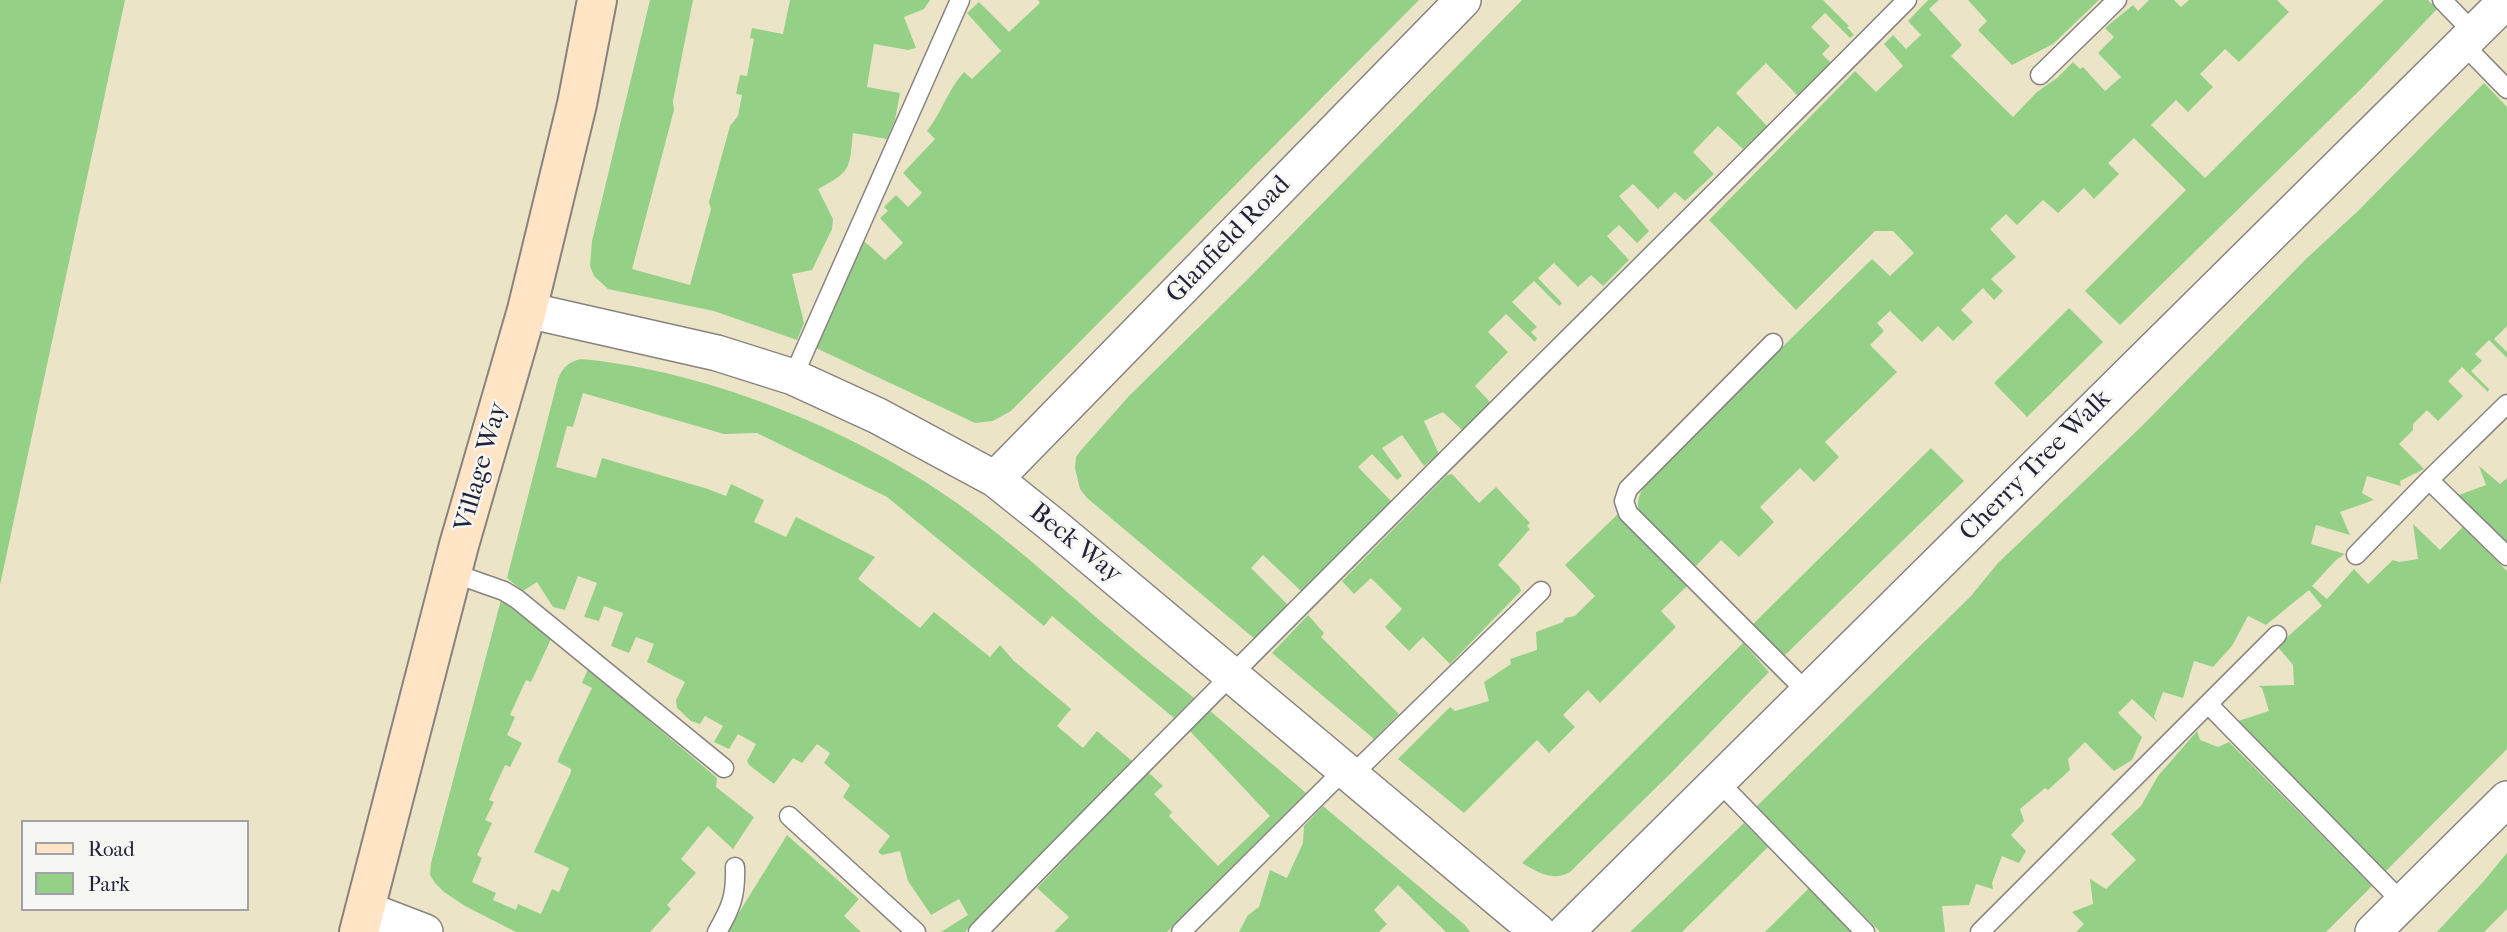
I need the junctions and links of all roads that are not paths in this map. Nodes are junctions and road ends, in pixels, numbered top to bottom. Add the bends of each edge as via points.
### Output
1 (597, 0) edge
2 (960, 0) edge
3 (1463, 0) edge
4 (1907, 0) edge
5 (2117, 0) edge
6 (2442, 0) edge
7 (2507, 0) edge
8 (2469, 38) junction
9 (2040, 75) dead end
10 (2507, 89) edge
11 (527, 310) junction
12 (1773, 343) dead end
13 (793, 377) junction
14 (2507, 404) edge
15 (995, 480) junction
16 (2429, 480) junction
17 (2356, 555) dead end
18 (2507, 556) edge
19 (453, 573) junction
20 (1541, 591) dead end
21 (2277, 635) dead end
22 (1230, 674) junction
23 (1808, 693) junction
24 (2208, 704) junction
25 (724, 768) dead end
26 (1348, 773) junction
27 (1717, 781) junction
28 (2507, 799) edge
29 (789, 816) dead end
30 (735, 867) dead end
31 (2402, 902) junction
32 (362, 921) edge
33 (425, 932) edge
34 (717, 932) edge
35 (916, 932) edge
36 (978, 932) edge
37 (1181, 932) edge
38 (1538, 932) edge
39 (1566, 932) edge
40 (1865, 932) edge
41 (1980, 932) edge
42 (2373, 932) edge

1 - 11 street, Village Way
2 - 13 lane
3 - 15 street, Glanfield Road
4 - 22 lane
5 - 9 lane
6 - 8 lane
7 - 8 street, Cherry Tree Walk
8 - 10 lane
8 - 23 street, Cherry Tree Walk
11 - 13 street, Beck Way via 717,353
11 - 19 street, Village Way
12 - 23 lane via 1628,489 1624,501 1628,513
13 - 15 street, Beck Way via 878,416
14 - 16 lane
15 - 22 street, Beck Way
16 - 17 lane
16 - 18 lane
19 - 25 lane via 517,599
19 - 32 street, Village Way
20 - 26 lane
21 - 24 lane
22 - 26 street, Beck Way
22 - 36 lane
23 - 27 street, Cherry Tree Walk
24 - 31 lane
24 - 41 lane
26 - 37 lane
26 - 38 street, Beck Way
27 - 39 street, Cherry Tree Walk
27 - 40 lane
28 - 31 street
29 - 35 lane
30 - 34 lane via 730,911
31 - 42 street
32 - 33 street

